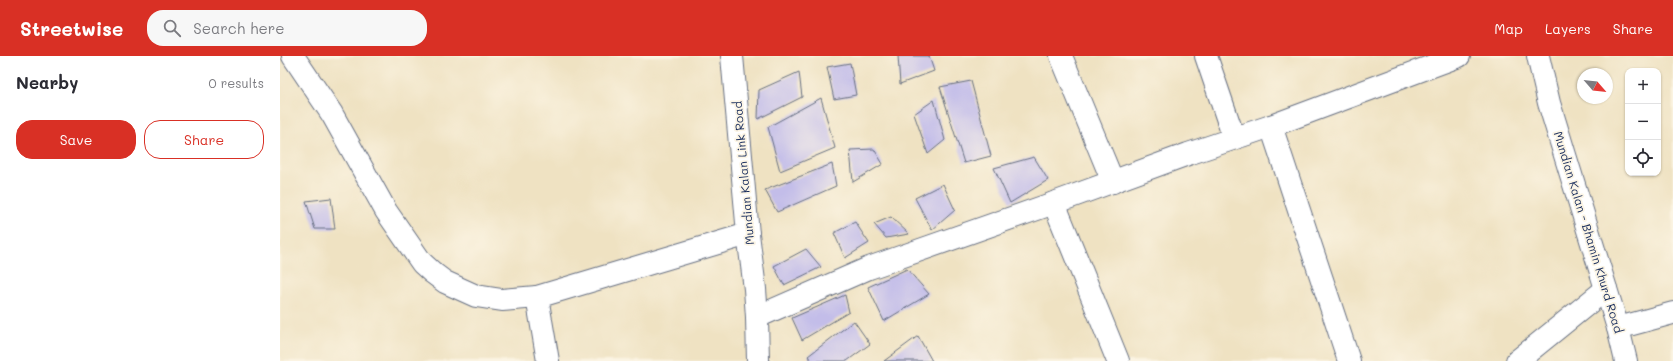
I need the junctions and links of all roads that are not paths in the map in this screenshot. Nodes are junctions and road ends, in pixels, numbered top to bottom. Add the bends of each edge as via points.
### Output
1 (293, 56) edge
2 (732, 56) edge
3 (1061, 56) edge
4 (1206, 56) edge
5 (1459, 56) edge
6 (1538, 56) edge
7 (1271, 126) junction
8 (1234, 138) junction
9 (1113, 182) junction
10 (1054, 203) junction
11 (748, 234) junction
12 (1606, 289) junction
13 (537, 297) junction
14 (1673, 313) edge
15 (757, 317) junction
16 (1618, 328) junction
17 (548, 361) edge
18 (758, 361) edge
19 (1118, 361) edge
20 (1349, 361) edge
21 (1517, 361) edge
22 (1626, 361) edge

1 - 13 street via 332,114 386,211 422,263 445,282 476,296 502,300
2 - 11 street, Mundian Kalan Link Road
3 - 9 street
4 - 8 street
5 - 7 street
6 - 12 street, Mundian Kalan - Bhamin Khurd Road
7 - 8 street
7 - 20 street
8 - 9 street
9 - 10 street
10 - 15 street via 869,268
10 - 19 street
11 - 13 street
11 - 15 street, Mundian Kalan Link Road
12 - 16 street, Mundian Kalan - Bhamin Khurd Road
12 - 21 street
13 - 17 street
14 - 16 street
15 - 18 street, Mundian Kalan Link Road
16 - 22 street, Mundian Kalan - Bhamin Khurd Road

